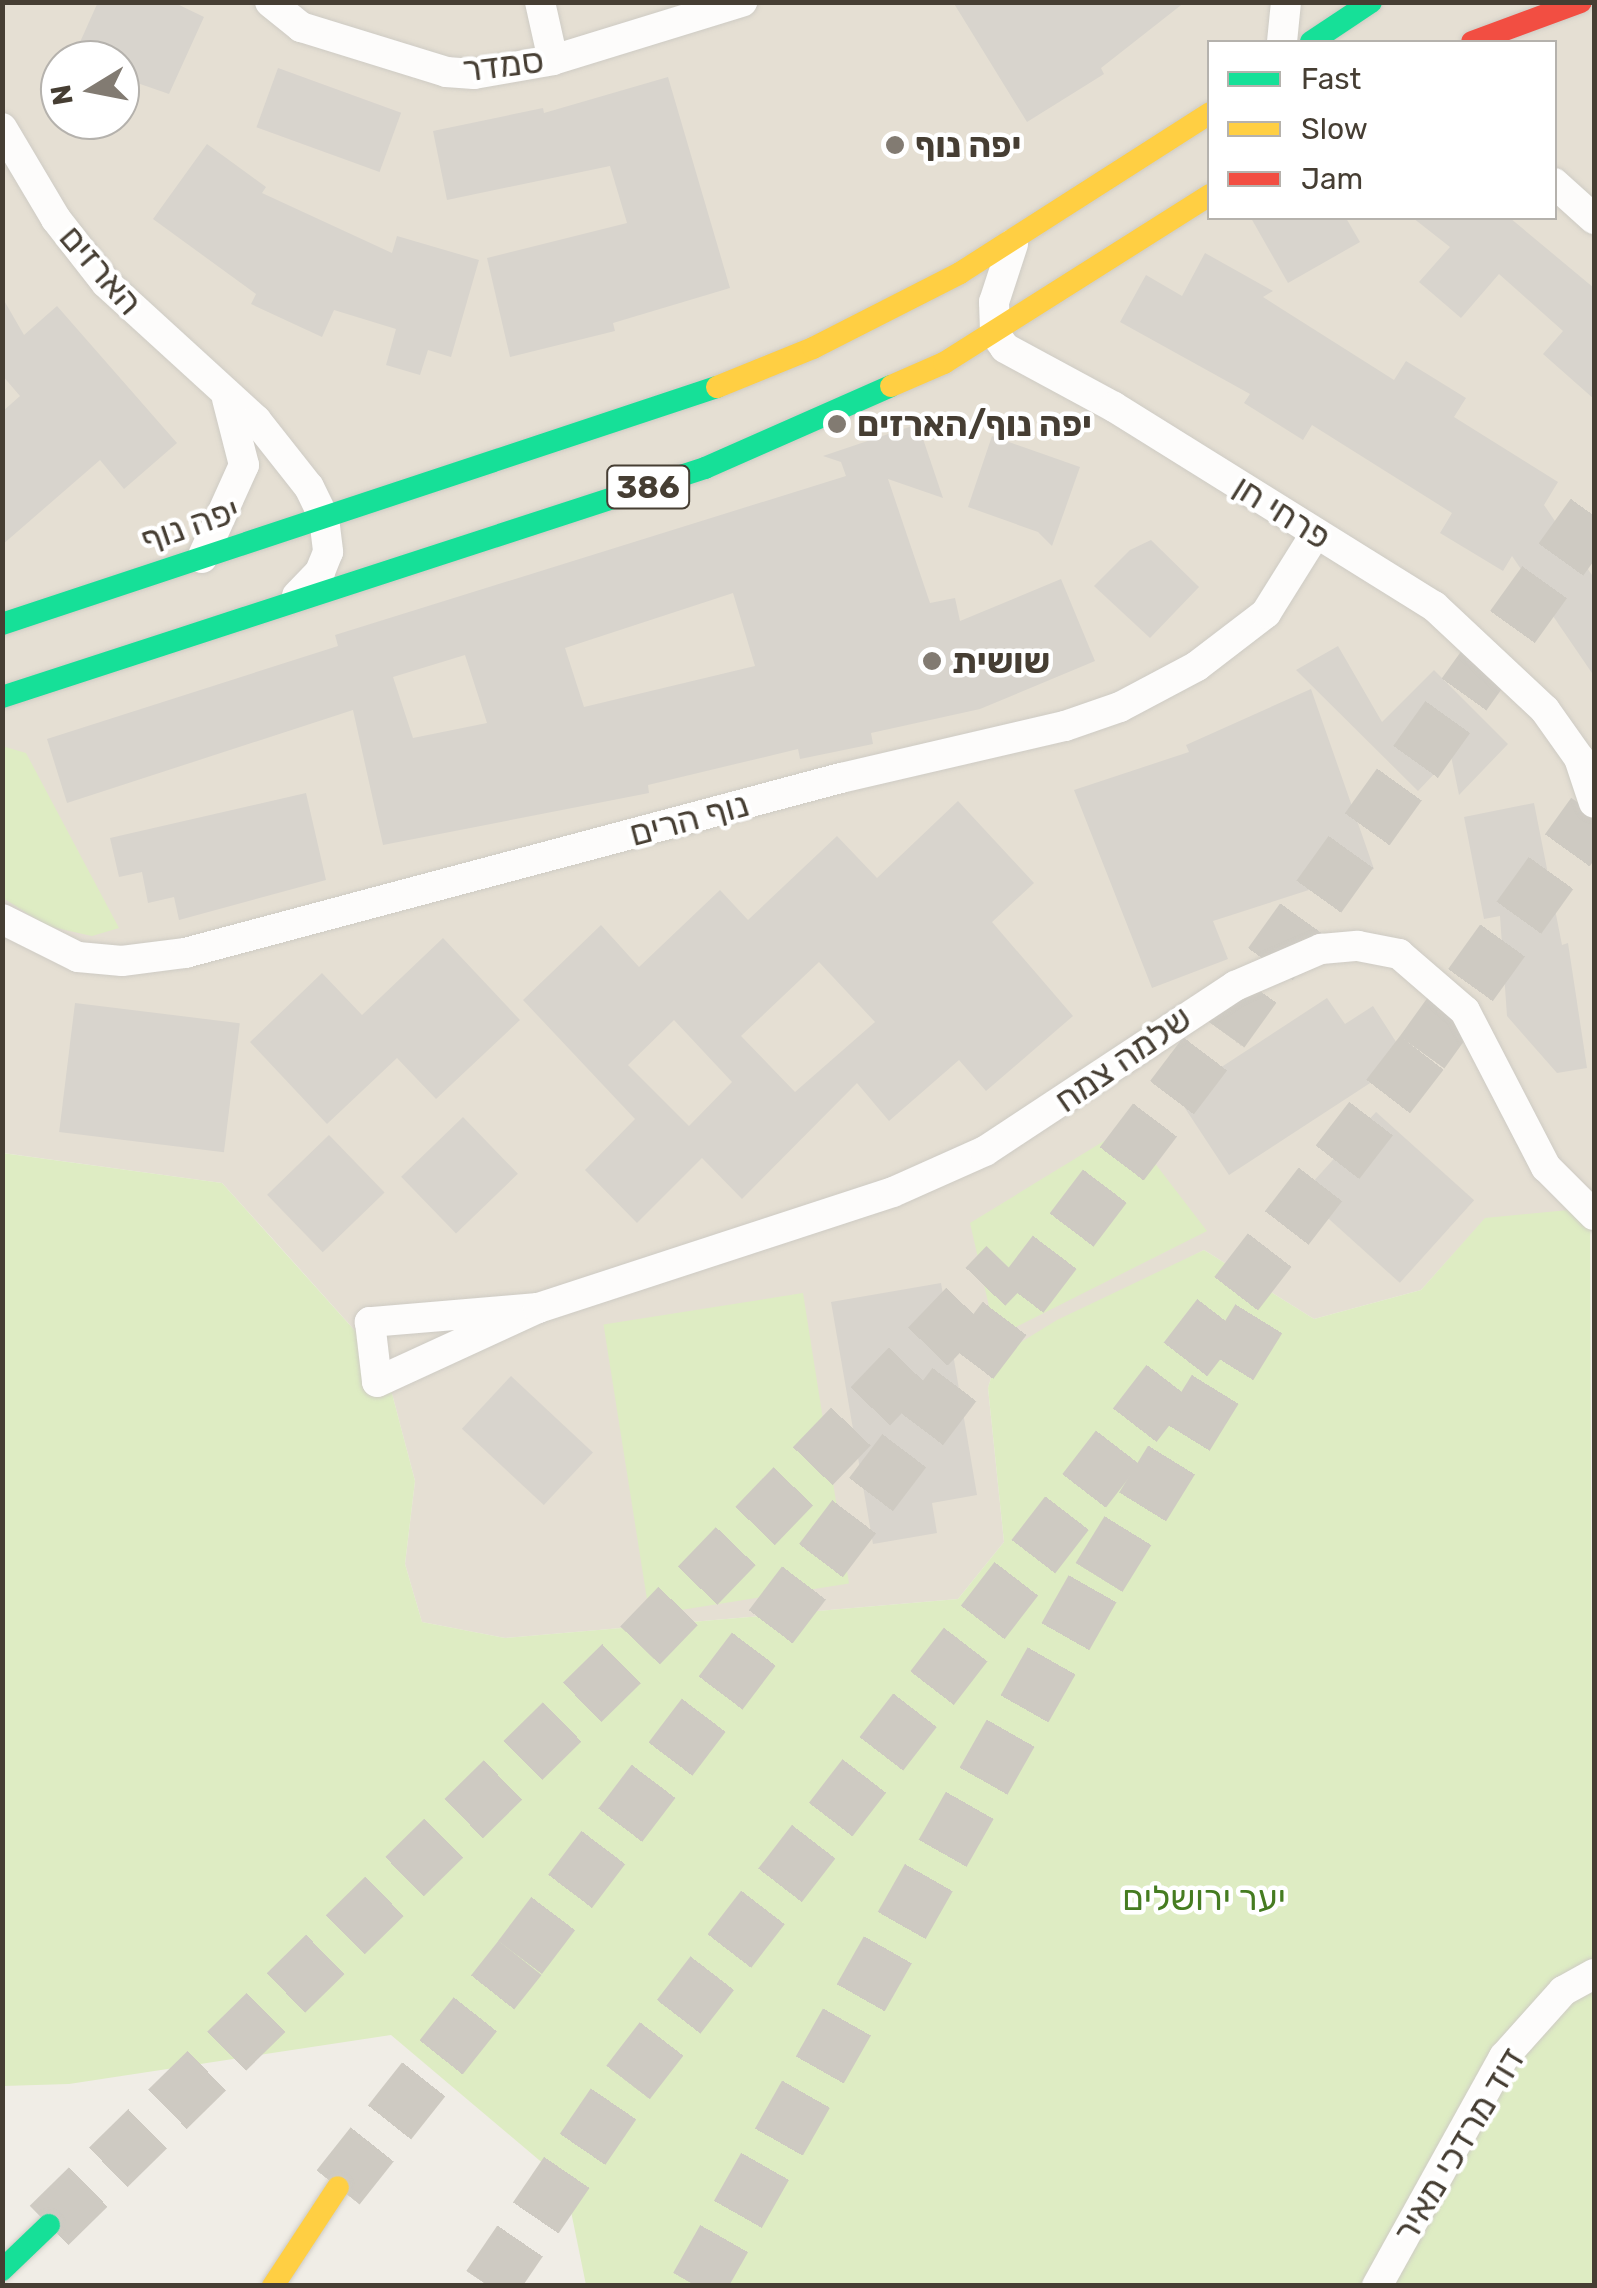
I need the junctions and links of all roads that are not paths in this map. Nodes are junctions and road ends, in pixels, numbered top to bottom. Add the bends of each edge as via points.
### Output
1 (270, 2) edge
2 (540, 2) edge
3 (742, 2) edge
4 (1286, 2) edge
5 (1371, 2) edge
6 (1581, 2) edge
7 (1516, 32) edge
8 (1282, 40) edge
9 (1314, 40) edge
10 (1481, 40) edge
11 (552, 60) junction
12 (1207, 116) edge
13 (2, 128) edge
14 (1557, 186) edge
15 (1207, 197) edge
16 (1594, 219) edge
17 (1014, 241) junction
18 (996, 334) junction
19 (223, 392) junction
20 (324, 518) junction
21 (1316, 533) junction
22 (202, 558) junction
23 (286, 604) junction
24 (2, 624) edge
25 (2, 696) edge
26 (1594, 802) edge
27 (2, 919) edge
28 (1594, 1216) edge
29 (538, 1308) junction
30 (1594, 1974) edge
31 (338, 2187) tunnel mouth
32 (50, 2225) tunnel mouth
33 (2, 2270) edge
34 (273, 2286) edge
35 (1377, 2286) edge

1 - 11 street, סמדר via 301,27 446,72 507,71
2 - 11 street
3 - 11 street, סמדר
4 - 8 street
5 - 9 main road
6 - 7 main road
7 - 10 main road
12 - 17 main road, יפה נוף / 386
13 - 19 street, הארזים via 79,252
14 - 16 street
15 - 18 main road, 386
17 - 18 street via 999,276
17 - 20 main road, יפה נוף / 386 via 896,308 714,388
18 - 21 street, פרחי חן via 1020,359 1114,407
18 - 23 main road, 386 via 706,468
19 - 20 street, הארזים via 290,460
19 - 22 street, הארזים via 244,464
20 - 22 main road, יפה נוף / 386
20 - 23 street via 328,552 320,572
21 - 26 street, פרחי חן via 1434,606 1500,662 1579,758
21 - 27 street, נוף הרים via 1266,613 1197,666 1130,703 1065,726 841,778 185,954 122,961 78,957
22 - 24 main road, יפה נוף / 386
23 - 25 main road, 386
28 - 29 street, שלמה צמח via 1546,1166 1465,1011 1400,954 1358,946 1321,949 1235,986 985,1151 894,1192
29 - 29 street, שלמה צמח via 395,1374 377,1382 370,1322
30 - 35 street, דוד מרדכי מאיר via 1563,1991 1504,2058
31 - 34 main road
32 - 33 main road

